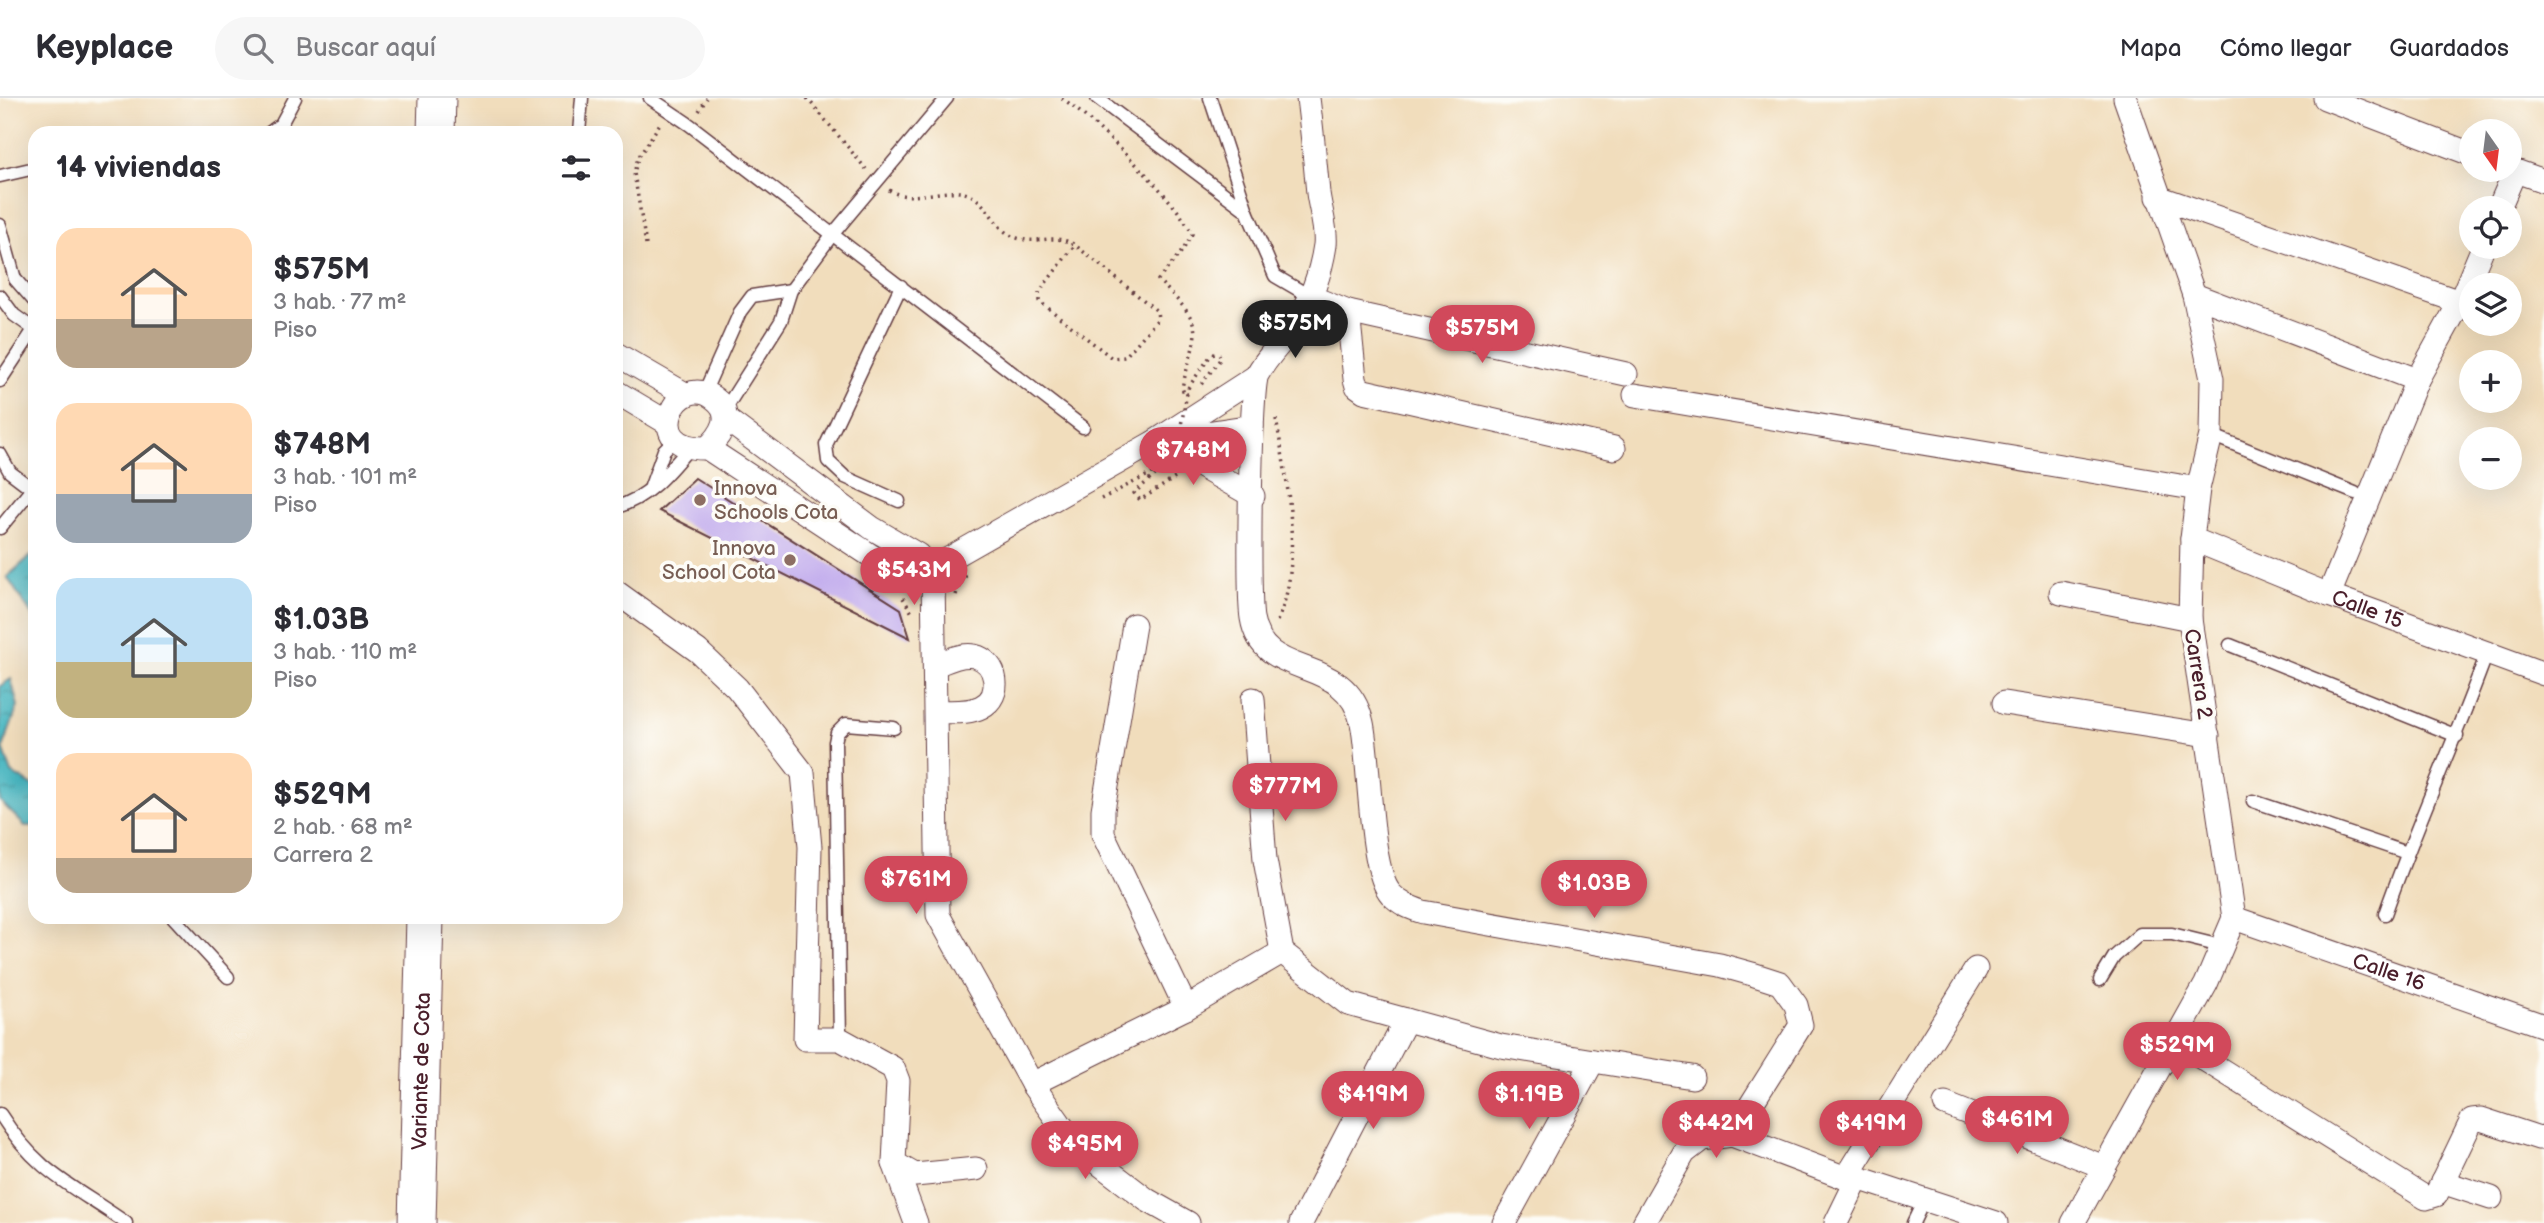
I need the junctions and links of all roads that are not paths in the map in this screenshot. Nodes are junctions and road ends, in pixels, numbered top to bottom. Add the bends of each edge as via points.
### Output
1 (295, 98) edge
2 (437, 98) edge
3 (582, 98) edge
4 (650, 98) edge
5 (947, 98) edge
6 (1097, 98) edge
7 (1210, 98) edge
8 (1308, 98) edge
9 (2125, 98) edge
10 (2325, 98) edge
11 (278, 126) edge
12 (436, 126) edge
13 (580, 126) edge
14 (2459, 149) edge
15 (28, 170) edge
16 (2522, 173) edge
17 (0, 176) edge
18 (2544, 180) edge
19 (2158, 197) junction
20 (1247, 211) junction
21 (0, 225) edge
22 (832, 234) junction
23 (901, 286) junction
24 (791, 290) junction
25 (28, 294) edge
26 (2194, 295) junction
27 (0, 296) edge
28 (1311, 297) junction
29 (2459, 302) edge
30 (2459, 304) edge
31 (1348, 312) junction
32 (28, 324) edge
33 (28, 339) edge
34 (623, 358) edge
35 (1255, 377) junction
36 (2417, 380) junction
37 (0, 381) edge
38 (694, 393) junction
39 (623, 396) edge
40 (725, 415) junction
41 (1252, 426) junction
42 (1083, 427) dead end
43 (2211, 435) junction
44 (685, 440) junction
45 (1156, 441) junction
46 (1614, 448) dead end
47 (0, 454) edge
48 (28, 486) edge
49 (2198, 489) junction
50 (2355, 493) dead end
51 (28, 496) edge
52 (1253, 496) junction
53 (899, 501) dead end
54 (623, 505) edge
55 (0, 528) edge
56 (2192, 539) junction
57 (933, 576) junction
58 (2061, 593) dead end
59 (2329, 594) junction
60 (623, 597) edge
61 (2190, 619) junction
62 (1134, 625) dead end
63 (2230, 645) dead end
64 (2487, 653) junction
65 (936, 664) junction
66 (2544, 674) edge
67 (1253, 699) dead end
68 (2004, 703) dead end
69 (936, 712) junction
70 (894, 728) dead end
71 (2208, 735) junction
72 (2457, 736) junction
73 (2253, 801) dead end
74 (2407, 853) junction
75 (2385, 914) dead end
76 (2235, 918) junction
77 (179, 924) edge
78 (425, 924) edge
79 (2221, 946) junction
80 (1282, 952) junction
81 (1976, 969) dead end
82 (228, 977) dead end
83 (2100, 980) dead end
84 (1186, 1008) junction
85 (1406, 1020) junction
86 (2544, 1026) edge
87 (840, 1040) junction
88 (2175, 1041) junction
89 (1593, 1061) junction
90 (1692, 1077) dead end
91 (1032, 1084) junction
92 (1945, 1104) dead end
93 (0, 1114) edge
94 (1732, 1135) junction
95 (2544, 1137) edge
96 (894, 1163) junction
97 (2104, 1167) junction
98 (976, 1169) dead end
99 (1852, 1178) junction
100 (2442, 1182) junction
101 (2491, 1198) dead end
102 (1924, 1200) junction
103 (126, 1223) edge
104 (416, 1223) edge
105 (916, 1223) edge
106 (1188, 1223) edge
107 (1301, 1223) edge
108 (1504, 1223) edge
109 (1644, 1223) edge
110 (1836, 1223) edge
111 (1913, 1223) edge
112 (1996, 1223) edge
113 (2073, 1223) edge

1 - 11 lane
2 - 12 main road
3 - 13 lane
4 - 22 lane
5 - 22 lane
6 - 20 lane
7 - 20 lane
8 - 28 street via 1325,244
9 - 19 street, Carrera 2
10 - 14 street
15 - 17 lane
16 - 18 street
19 - 26 street, Carrera 2
19 - 29 street
20 - 28 lane via 1275,276
21 - 25 lane via 15,279
22 - 23 lane
22 - 24 lane
23 - 42 lane
23 - 53 lane via 826,444 828,461 845,477
24 - 38 lane via 752,296
24 - 40 lane via 781,321
26 - 36 street
26 - 43 street, Carrera 2 via 2212,379
27 - 32 lane
28 - 31 street
28 - 35 street
30 - 36 street
31 - 46 street via 1355,379 1364,391
31 - 49 street via 1630,384
33 - 37 lane
34 - 38 street
35 - 41 street
35 - 45 street
36 - 59 street
38 - 40 street via 716,399
38 - 44 street via 672,406
39 - 44 street
40 - 44 street via 721,436
40 - 57 street via 872,528 918,555
41 - 45 street
41 - 52 street
43 - 49 street, Carrera 2
43 - 50 lane
44 - 54 lane via 664,450 649,490
44 - 57 street via 899,574
45 - 52 street
45 - 57 street via 943,562
47 - 48 lane via 10,472
49 - 56 street, Carrera 2
51 - 55 lane
52 - 94 street via 1250,582 1256,636 1273,654 1305,670 1324,673 1352,694 1362,722 1378,856 1390,894 1423,912 1720,965 1780,983 1797,1005 1801,1025
56 - 59 street, Calle 15
56 - 61 street, Carrera 2
57 - 65 street
58 - 61 street
59 - 64 street, Calle 15
60 - 87 street via 698,651 737,688 803,773 810,847 805,1039
61 - 71 street, Carrera 2
62 - 84 street via 1103,834
63 - 72 lane
64 - 66 street, Calle 15
64 - 72 lane
65 - 69 street
65 - 69 street via 976,656 989,664 996,679 993,695 983,706
67 - 80 street via 1265,860
68 - 71 street
69 - 91 street via 938,915
70 - 87 lane via 846,724 835,742
71 - 76 street, Carrera 2
72 - 74 lane
73 - 74 lane
74 - 75 lane
76 - 79 street
76 - 86 street, Calle 16
77 - 82 lane
78 - 104 main road, Variante de Cota
79 - 83 lane via 2172,934 2140,934 2114,957
79 - 88 street
80 - 84 street
80 - 85 street via 1348,1004
81 - 99 street
84 - 91 street
85 - 89 street via 1500,1046
85 - 107 street
87 - 96 street via 893,1068 898,1081
88 - 97 street
88 - 100 street via 2426,1198 2436,1195
89 - 90 street
89 - 108 street
91 - 106 street via 1075,1145 1147,1200
92 - 97 street
93 - 103 lane via 27,1153 87,1200
94 - 99 street
94 - 109 street via 1702,1139 1684,1153
95 - 100 street via 2472,1120
96 - 98 street via 915,1175
96 - 105 street
97 - 113 street
99 - 102 street
99 - 110 street
100 - 101 street
102 - 111 lane
102 - 112 street

